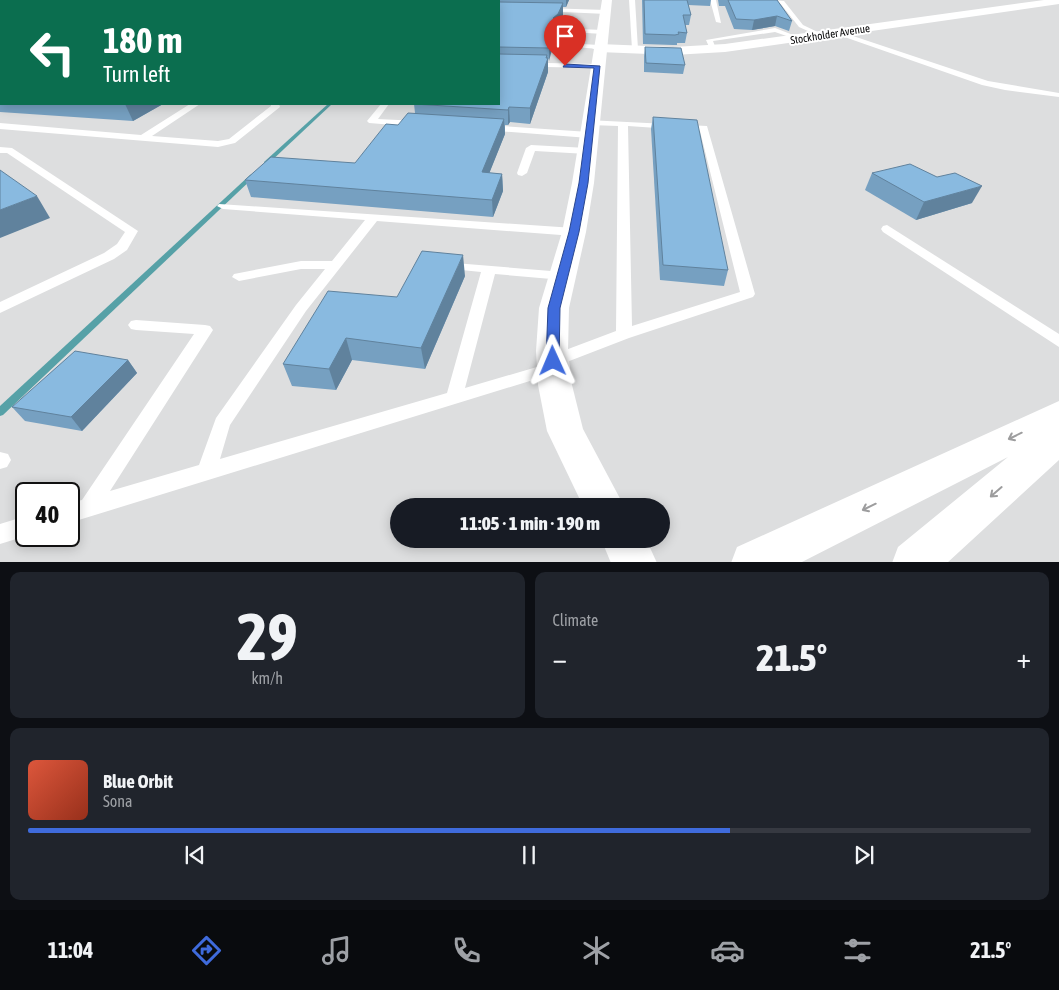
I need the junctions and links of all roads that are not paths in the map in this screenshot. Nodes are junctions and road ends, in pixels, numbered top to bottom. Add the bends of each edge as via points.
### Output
1 (632, 0) edge
2 (713, 0) edge
3 (773, 0) edge
4 (1059, 1) edge
5 (535, 10) edge
6 (719, 22) dead end
7 (556, 30) edge
8 (836, 32) junction
9 (602, 34) edge
10 (821, 35) junction
11 (564, 45) dead end
12 (636, 49) junction
13 (500, 64) edge
14 (1059, 95) edge
15 (194, 105) edge
16 (275, 105) edge
17 (385, 105) edge
18 (428, 124) edge
19 (623, 124) junction
20 (0, 126) edge
21 (474, 127) edge
22 (589, 136) junction
23 (142, 138) junction
24 (0, 150) edge
25 (522, 173) dead end
26 (223, 206) dead end
27 (374, 217) junction
28 (887, 229) dead end
29 (574, 232) junction
30 (430, 263) edge
31 (336, 265) junction
32 (489, 268) junction
33 (563, 276) junction
34 (239, 277) dead end
35 (0, 308) edge
36 (136, 325) dead end
37 (624, 334) junction
38 (1059, 341) edge
39 (553, 364) junction
40 (454, 398) junction
41 (1059, 415) edge
42 (1059, 437) edge
43 (206, 472) junction
44 (600, 498) edge
45 (88, 508) junction
46 (80, 510) edge
47 (15, 529) edge
48 (0, 534) edge
49 (627, 548) edge
50 (636, 562) edge
51 (753, 562) edge
52 (914, 562) edge

1 - 12 lane
2 - 6 lane
3 - 10 lane via 782,2 801,26
4 - 8 street, Stockholder Avenue
5 - 9 lane
7 - 9 lane
8 - 10 street, Stockholder Avenue
8 - 14 lane via 985,83
9 - 11 lane
9 - 12 street, Stockholder Avenue
9 - 13 lane
9 - 22 main road
10 - 12 street, Stockholder Avenue via 713,49
15 - 23 lane
16 - 23 lane via 232,141 218,144
17 - 18 lane via 372,121
19 - 22 lane
19 - 37 lane
19 - 37 lane via 704,128 748,294
20 - 23 lane
21 - 22 lane
22 - 25 lane via 531,148
22 - 29 main road
24 - 35 lane via 10,150 132,231 122,247 109,256
26 - 27 lane
27 - 29 lane
27 - 31 lane
28 - 38 lane
29 - 33 main road
30 - 32 lane
31 - 34 lane via 301,265
31 - 43 lane via 301,308 222,423
32 - 33 lane
32 - 40 lane
33 - 39 main road via 554,308
36 - 45 lane via 205,330
37 - 39 lane
39 - 40 lane
39 - 44 main road via 566,430
40 - 43 lane
41 -> 51 main road
42 -> 52 main road
43 - 45 lane
45 - 46 lane
47 - 48 lane
49 - 50 main road

